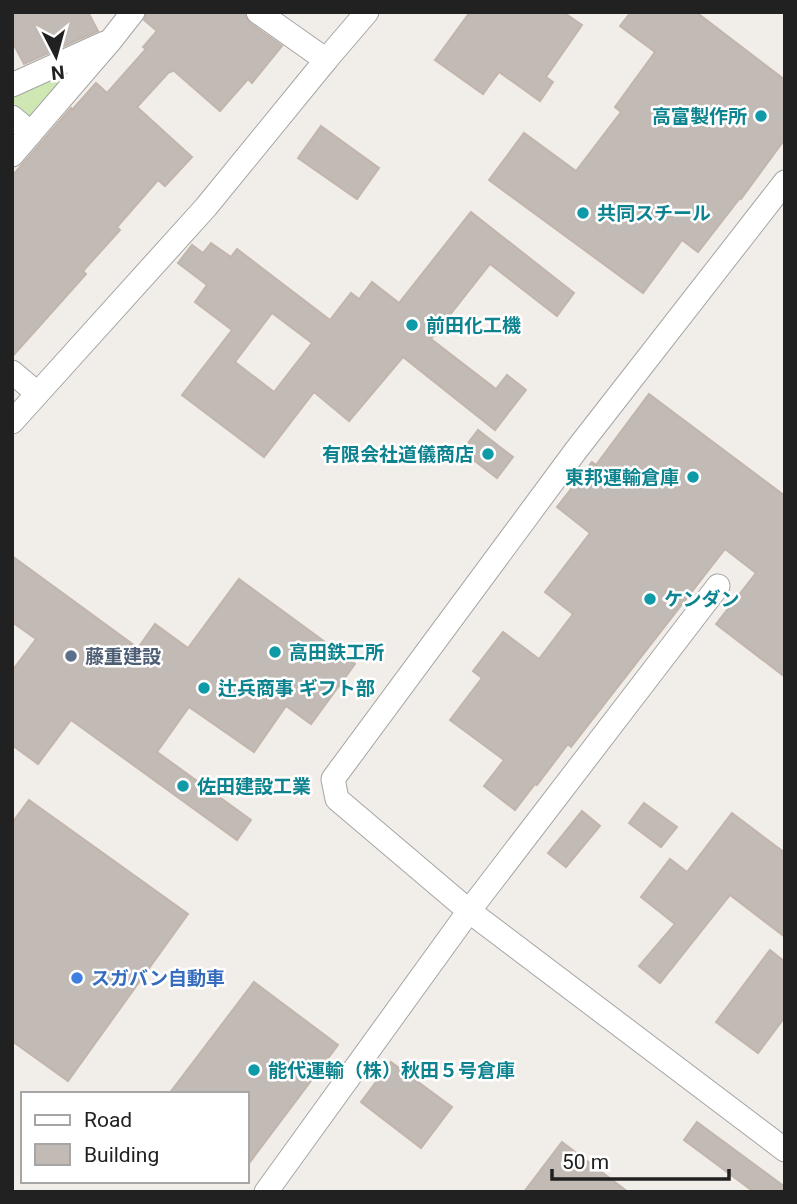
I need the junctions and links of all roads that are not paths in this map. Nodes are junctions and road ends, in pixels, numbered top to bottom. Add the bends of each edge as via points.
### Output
1 (133, 12) edge
2 (258, 12) edge
3 (367, 12) edge
4 (111, 40) junction
5 (326, 61) junction
6 (12, 85) edge
7 (12, 117) edge
8 (31, 133) junction
9 (12, 155) edge
10 (785, 182) edge
11 (12, 372) edge
12 (37, 393) junction
13 (12, 422) edge
14 (718, 586) dead end
15 (469, 911) junction
16 (785, 1150) edge
17 (266, 1192) edge

1 - 4 street
2 - 5 street
3 - 5 street
4 - 6 street
4 - 8 street
5 - 12 street via 206,207
7 - 8 street
8 - 9 street
10 - 15 street via 577,449 333,779 337,799
11 - 12 street
12 - 13 street
14 - 15 street
15 - 16 street
15 - 17 street

